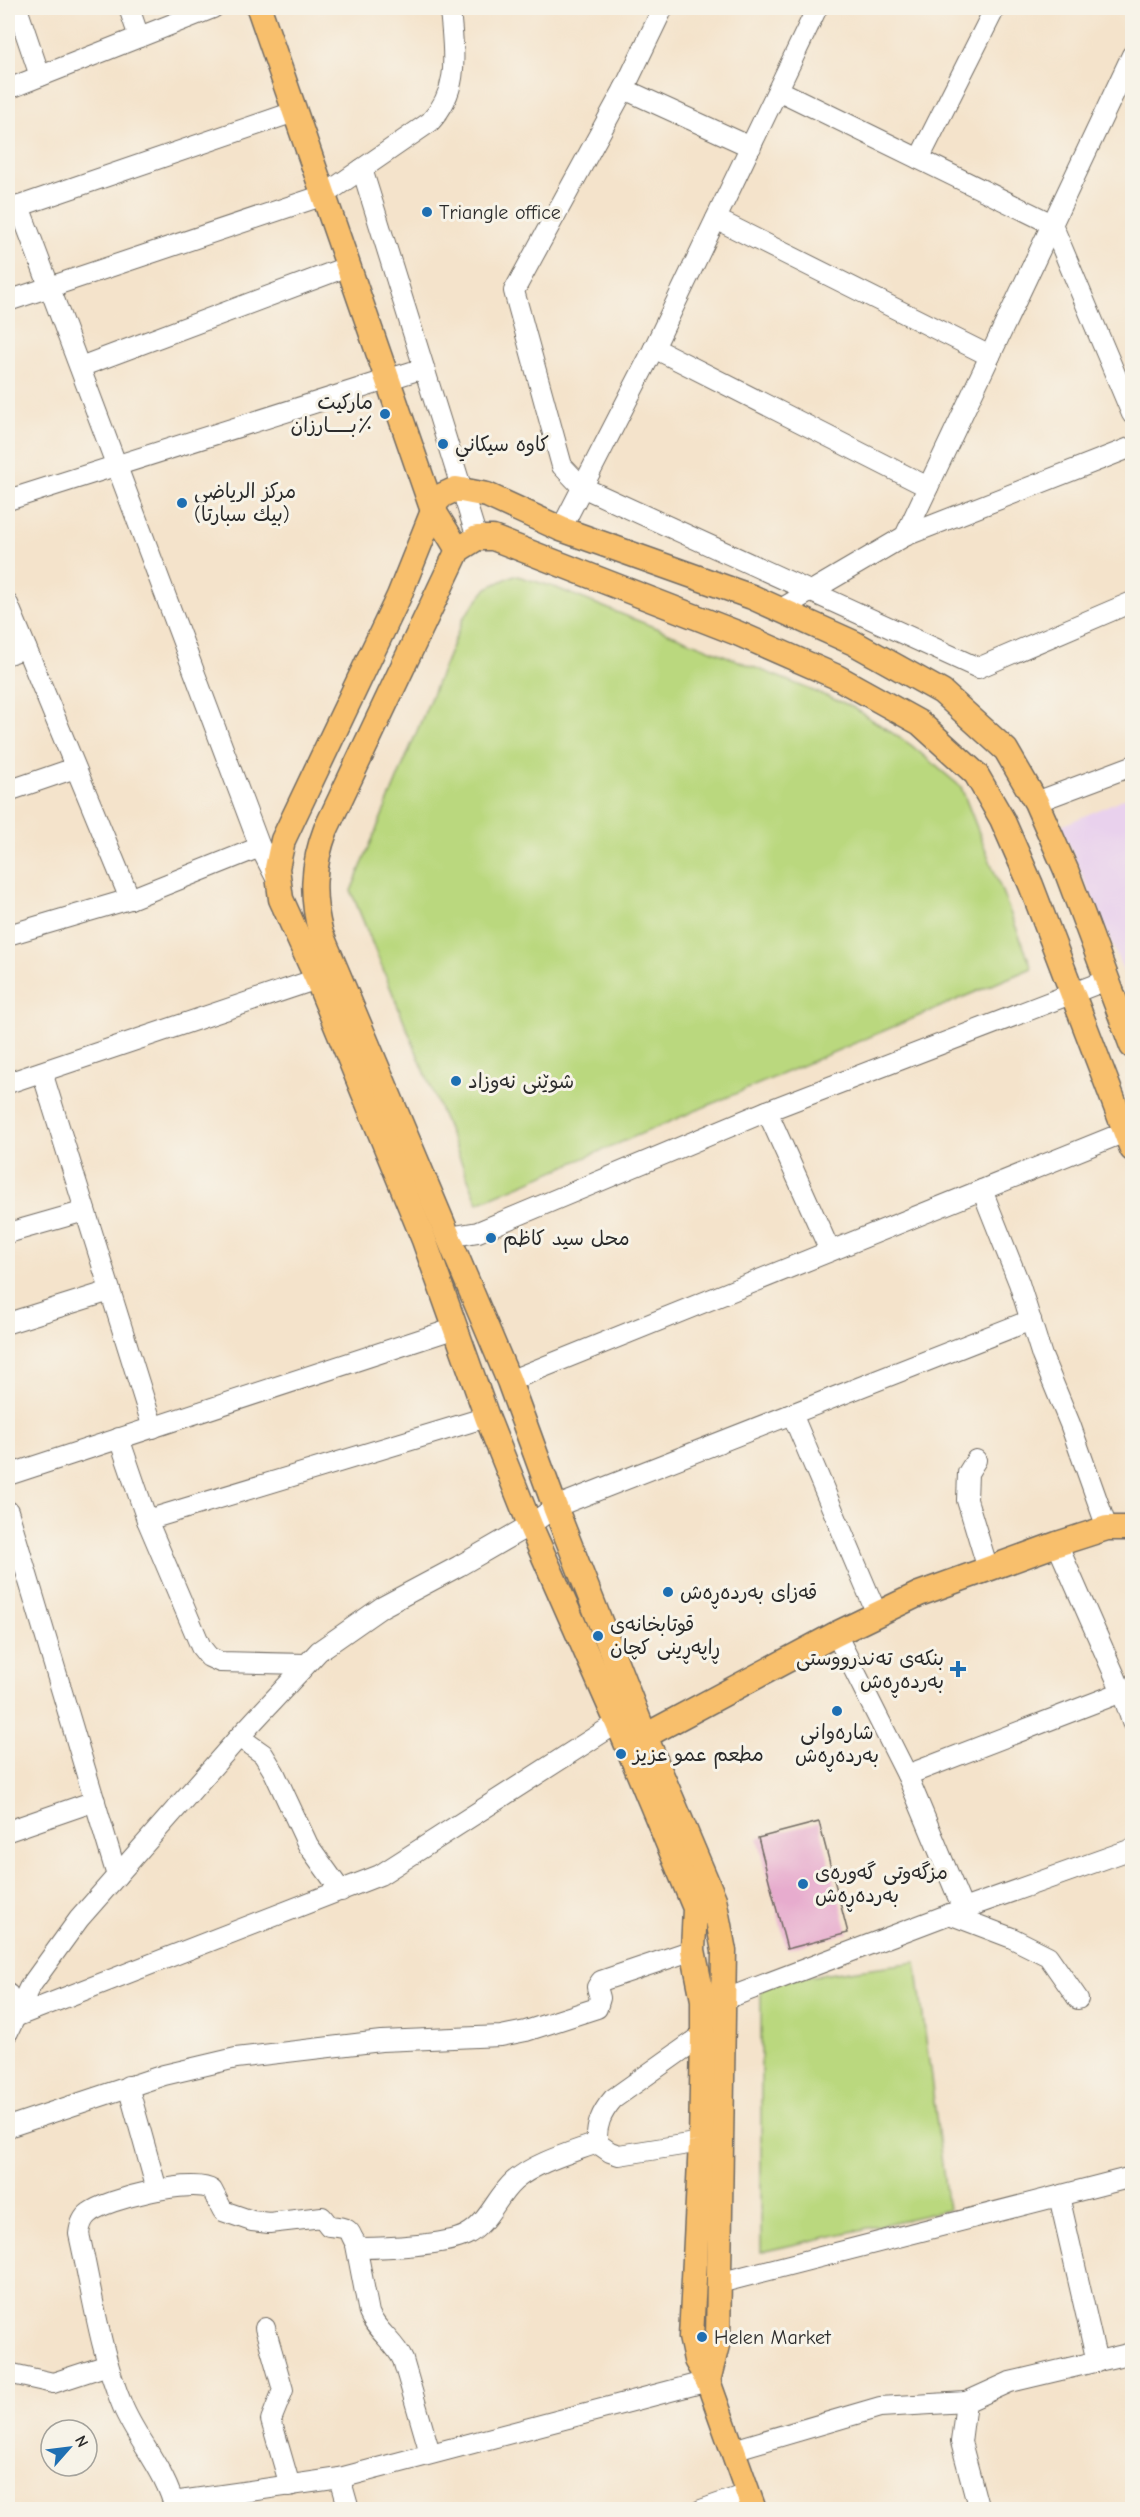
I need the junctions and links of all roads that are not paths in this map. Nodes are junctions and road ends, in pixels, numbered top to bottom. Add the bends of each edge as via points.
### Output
1 (17, 8) edge
2 (129, 8) edge
3 (213, 8) edge
4 (259, 8) edge
5 (450, 8) edge
6 (663, 8) edge
7 (817, 8) edge
8 (995, 8) edge
9 (139, 37) junction
10 (1130, 68) edge
11 (40, 76) junction
12 (8, 89) edge
13 (624, 89) junction
14 (778, 90) junction
15 (294, 112) junction
16 (750, 147) junction
17 (920, 159) junction
18 (362, 169) junction
19 (324, 195) junction
20 (13, 208) edge
21 (716, 219) junction
22 (1052, 224) junction
23 (349, 266) junction
24 (50, 287) junction
25 (8, 301) edge
26 (654, 348) junction
27 (990, 356) junction
28 (80, 367) junction
29 (424, 368) junction
30 (388, 380) junction
31 (1132, 414) edge
32 (1132, 447) edge
33 (117, 465) junction
34 (582, 487) junction
35 (928, 488) junction
36 (462, 489) junction
37 (8, 500) edge
38 (432, 508) junction
39 (561, 529) junction
40 (905, 536) junction
41 (468, 544) junction
42 (807, 592) junction
43 (1132, 602) edge
44 (8, 604) edge
45 (779, 610) junction
46 (16, 651) edge
47 (1132, 766) edge
48 (75, 768) junction
49 (8, 791) edge
50 (1036, 802) junction
51 (260, 847) junction
52 (278, 882) junction
53 (130, 899) junction
54 (8, 935) edge
55 (317, 979) junction
56 (1107, 980) junction
57 (1071, 994) junction
58 (1132, 1046) edge
59 (42, 1072) junction
60 (8, 1083) edge
61 (767, 1111) junction
62 (1129, 1140) edge
63 (982, 1190) junction
64 (85, 1211) junction
65 (8, 1233) edge
66 (449, 1237) junction
67 (830, 1251) junction
68 (110, 1291) junction
69 (1031, 1320) junction
70 (8, 1323) edge
71 (456, 1329) junction
72 (509, 1381) junction
73 (792, 1414) junction
74 (487, 1417) junction
75 (153, 1428) junction
76 (119, 1438) junction
77 (976, 1460) dead end
78 (8, 1475) edge
79 (555, 1507) junction
80 (8, 1510) edge
81 (1132, 1511) edge
82 (147, 1520) junction
83 (530, 1525) junction
84 (1107, 1528) junction
85 (1132, 1528) edge
86 (1057, 1544) junction
87 (988, 1569) junction
88 (877, 1614) junction
89 (836, 1634) junction
90 (306, 1664) junction
91 (1122, 1692) junction
92 (1132, 1722) edge
93 (617, 1723) junction
94 (645, 1736) junction
95 (239, 1737) junction
96 (907, 1775) junction
97 (95, 1801) junction
98 (8, 1831) edge
99 (1132, 1849) edge
100 (117, 1876) junction
101 (341, 1891) junction
102 (956, 1911) junction
103 (693, 1950) junction
104 (8, 1994) edge
105 (1078, 1999) dead end
106 (723, 2000) junction
107 (11, 2024) edge
108 (703, 2035) junction
109 (128, 2086) junction
110 (8, 2127) edge
111 (701, 2142) junction
112 (597, 2143) junction
113 (1132, 2177) edge
114 (157, 2190) junction
115 (1059, 2196) junction
116 (356, 2245) junction
117 (719, 2283) junction
118 (265, 2328) dead end
119 (1132, 2353) edge
120 (1097, 2361) junction
121 (108, 2365) junction
122 (8, 2373) edge
123 (708, 2381) junction
124 (966, 2402) junction
125 (733, 2450) junction
126 (430, 2453) junction
127 (340, 2478) junction
128 (290, 2486) junction
129 (752, 2501) edge
130 (174, 2506) edge
131 (350, 2510) edge
132 (701, 2510) edge
133 (980, 2510) edge

1 - 11 street
2 - 9 street
3 - 9 street
4 - 15 main road
5 - 18 street via 453,78 445,103 430,123
6 - 13 street
7 - 14 street
8 - 17 street
9 - 11 street
10 - 22 street
11 - 12 street
13 - 16 street
13 - 34 street via 514,291 562,466
14 - 16 street
14 - 17 street
15 - 19 main road
15 - 20 street
16 - 21 street
17 - 22 street
18 - 19 street
18 - 29 street
19 - 23 main road
19 - 24 street
20 - 24 street
21 - 26 street
21 - 27 street
22 - 27 street
22 - 31 street
23 - 28 street
23 - 30 main road
24 - 25 street
24 - 28 street
26 - 34 street
26 - 35 street
27 - 35 street
28 - 33 street
29 - 30 street
29 - 36 street
30 - 33 street
30 - 38 main road
32 - 40 street
33 - 37 street
33 - 51 street
34 - 39 street
34 - 42 street
35 - 40 street
36 - 38 main road via 443,495
36 - 39 main road via 498,499
36 - 41 street
38 - 41 main road
38 - 52 main road via 399,596 283,840
39 - 45 main road
40 - 42 street
41 - 57 main road via 493,538 737,633 837,677 920,723 976,774 1031,885
41 - 66 main road via 326,829 314,870 313,892 321,934
42 - 43 street via 978,668
42 - 45 street
44 - 46 street
45 - 50 main road via 854,643 942,692 1006,750
46 - 48 street
47 - 50 street
48 - 49 street
48 - 53 street
50 - 56 main road
51 - 52 street
51 - 53 street
52 - 55 main road via 281,899
53 - 54 street
55 - 59 street
55 - 71 main road via 424,1240
56 - 57 street
56 - 58 main road
57 - 61 street
57 - 62 main road
59 - 60 street
59 - 64 street
61 - 66 street via 478,1232
61 - 67 street
62 - 63 street
63 - 67 street
63 - 69 street
64 - 65 street
64 - 68 street
66 - 72 main road
67 - 72 street
68 - 70 street
68 - 75 street
69 - 73 street
69 - 84 street
71 - 74 main road
71 - 75 street
72 - 79 main road
73 - 79 street
73 - 88 street
74 - 82 street
74 - 83 main road
75 - 76 street
76 - 78 street
76 - 82 street
77 - 87 street via 968,1473 967,1500
79 - 83 street
79 - 94 main road
80 - 97 street
81 - 84 main road
82 - 90 street via 201,1647 209,1657 220,1662
83 - 90 street via 382,1607
83 - 93 main road
84 - 85 main road
84 - 86 main road
86 - 87 main road
86 - 91 street
87 - 88 main road
88 - 89 main road
89 - 94 main road
89 - 96 street
90 - 95 street
91 - 92 street
91 - 96 street
93 - 101 street via 380,1875
93 - 103 main road via 695,1908
94 - 106 main road via 714,1899 724,1952
95 - 100 street
95 - 101 street via 263,1754 308,1845
96 - 102 street
97 - 98 street
97 - 100 street
99 - 102 street
100 - 107 street via 79,1919 29,1988
101 - 107 street
102 - 105 street via 1048,1956
102 - 106 street
103 - 108 main road via 703,2000
103 - 109 street via 601,1981 597,1987 597,2007 526,2031 273,2052 200,2065
104 - 107 street
106 - 117 main road
108 - 111 main road
108 - 112 street via 613,2099 600,2118
109 - 110 street
109 - 114 street
111 - 112 street via 629,2155 610,2152
111 - 123 main road via 692,2337 696,2360
112 - 116 street via 524,2174 506,2189 481,2224 458,2238 364,2248
113 - 115 street
114 - 116 street via 208,2187 216,2194 223,2211 260,2223 322,2217 329,2226 349,2230
114 - 121 street via 92,2211 80,2227
115 - 117 street
115 - 120 street
116 - 126 street via 369,2313 403,2360
117 - 123 main road via 717,2341
118 - 128 street via 283,2390 271,2420
119 - 120 street
120 - 124 street via 1010,2382
121 - 122 street via 53,2383
121 - 130 street via 128,2418 166,2484
123 - 125 main road
123 - 126 street
124 - 125 street via 879,2407
124 - 133 street via 961,2442
125 - 129 main road
126 - 127 street
127 - 128 street
127 - 131 street
128 - 130 street
129 - 132 street

